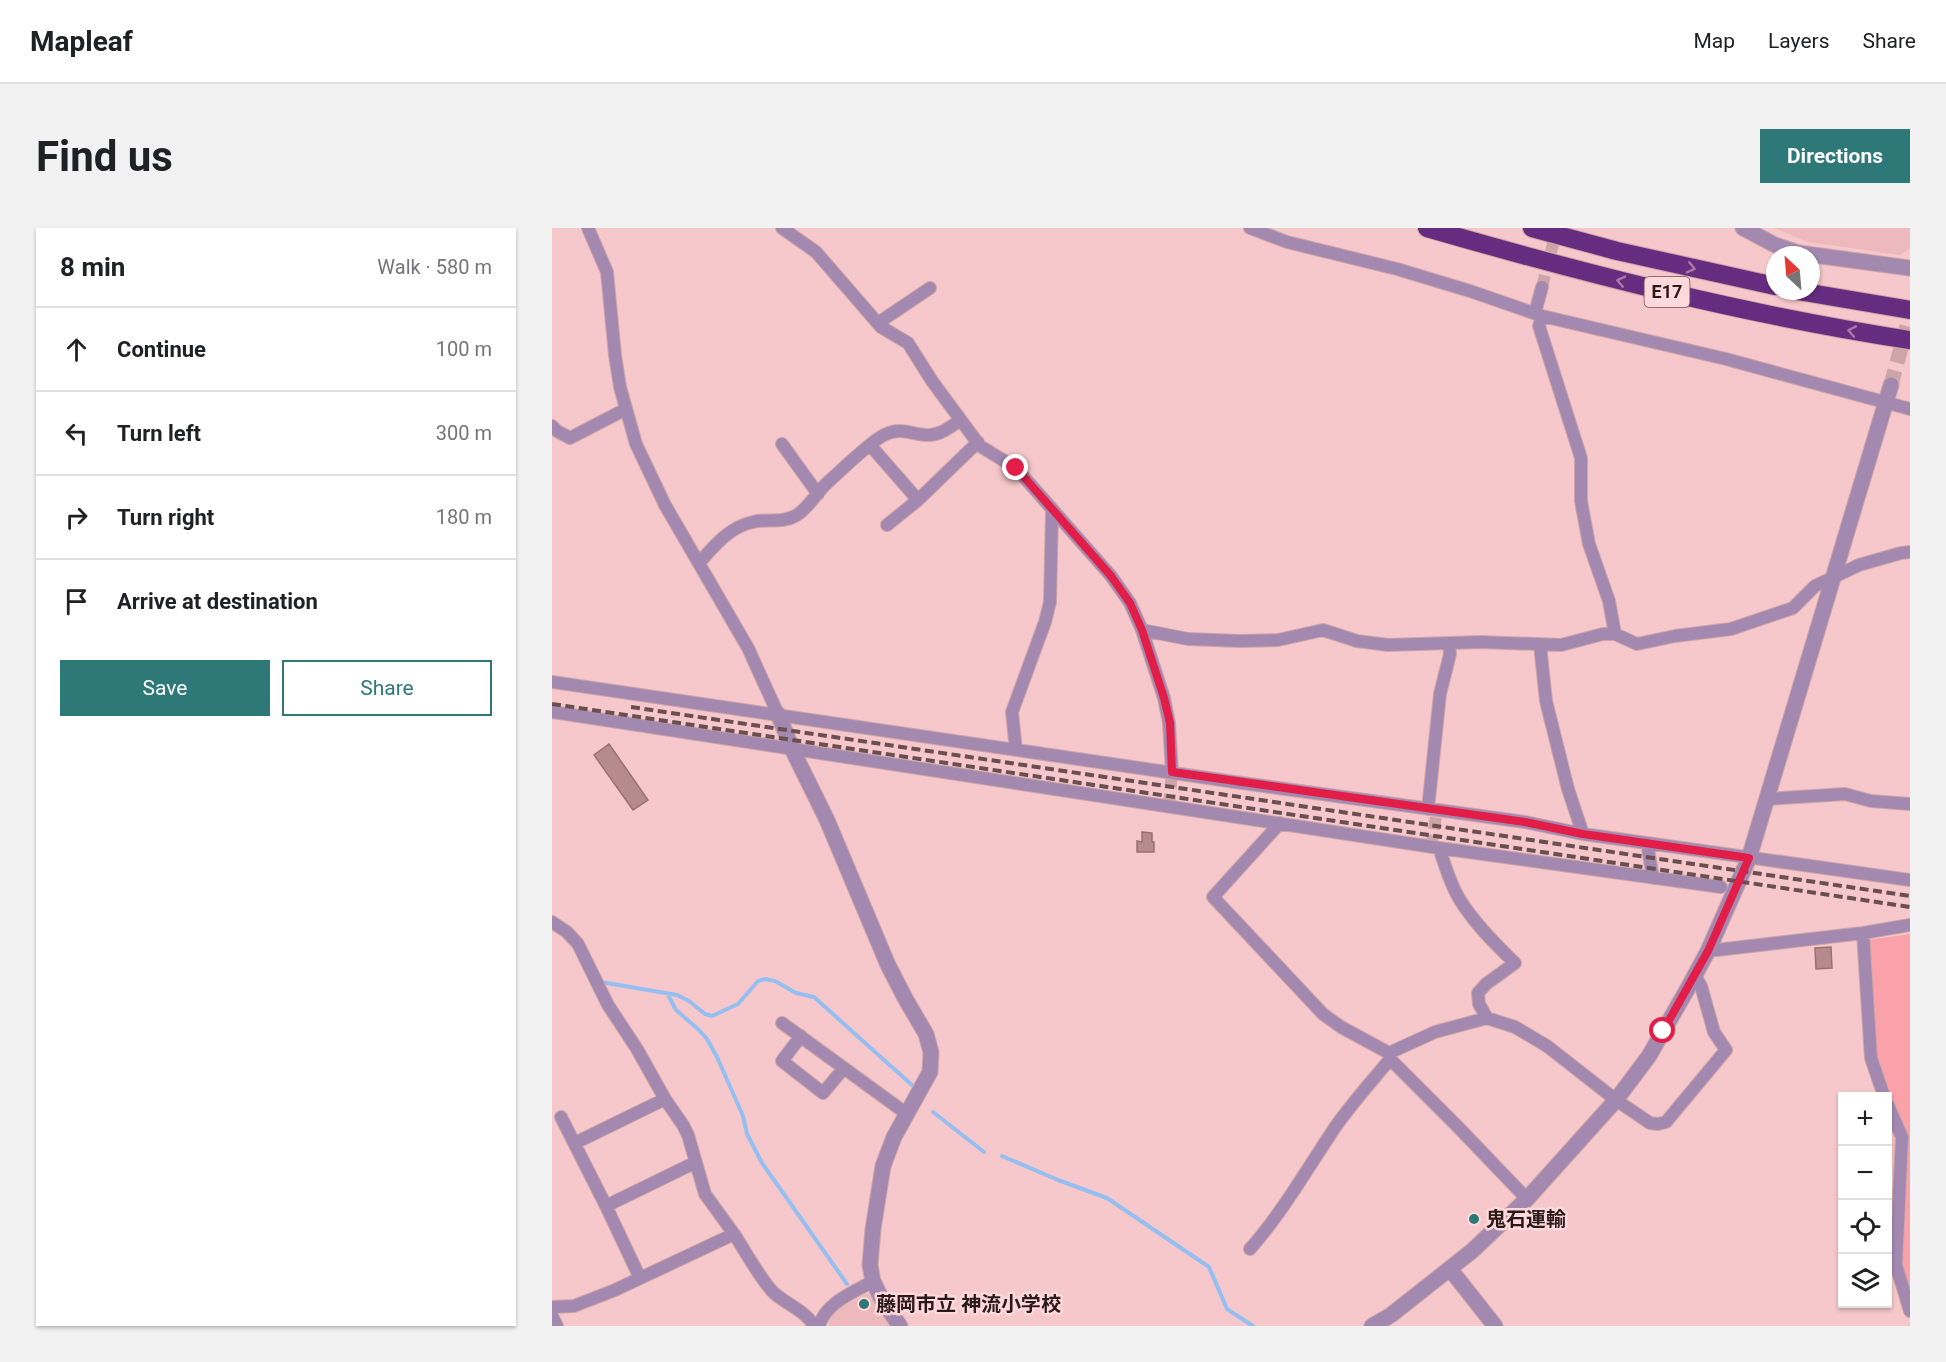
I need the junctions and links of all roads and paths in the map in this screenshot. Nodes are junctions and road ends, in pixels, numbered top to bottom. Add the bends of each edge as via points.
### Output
1 (588, 228) edge
2 (783, 228) edge
3 (1250, 228) edge
4 (1427, 228) edge
5 (1532, 228) edge
6 (1743, 228) edge
7 (1910, 268) edge
8 (1766, 284) edge
9 (1542, 287) tunnel mouth
10 (930, 288) dead end
11 (1820, 295) edge
12 (1910, 310) edge
13 (1539, 315) junction
14 (878, 323) junction
15 (1910, 340) edge
16 (1890, 385) tunnel mouth
17 (1886, 401) junction
18 (626, 409) junction
19 (1910, 409) edge
20 (961, 420) junction
21 (552, 426) edge
22 (978, 442) junction
23 (782, 444) dead end
24 (870, 445) junction
25 (818, 494) junction
26 (918, 500) junction
27 (1052, 511) junction
28 (887, 525) dead end
29 (1910, 552) edge
30 (699, 563) junction
31 (1832, 579) junction
32 (1142, 630) junction
33 (1615, 634) junction
34 (1449, 642) junction
35 (1540, 645) junction
36 (552, 682) edge
37 (552, 712) edge
38 (778, 714) junction
39 (1016, 750) junction
40 (793, 751) junction
41 (1172, 772) junction
42 (1767, 799) junction
43 (1910, 804) edge
44 (1428, 809) junction
45 (1280, 823) junction
46 (1583, 834) junction
47 (1647, 843) junction
48 (1439, 848) junction
49 (1749, 858) junction
50 (1653, 878) junction
51 (1910, 880) edge
52 (1721, 887) dead end
53 (552, 922) edge
54 (1910, 926) edge
55 (1863, 933) junction
56 (1708, 951) junction
57 (1694, 974) junction
58 (1487, 1018) junction
59 (782, 1023) dead end
60 (801, 1036) junction
61 (1389, 1056) junction
62 (844, 1068) junction
63 (1883, 1092) edge
64 (665, 1099) junction
65 (1616, 1100) junction
66 (907, 1114) junction
67 (1892, 1116) edge
68 (561, 1117) dead end
69 (575, 1143) junction
70 (696, 1162) junction
71 (1527, 1199) junction
72 (606, 1206) junction
73 (734, 1234) junction
74 (1250, 1249) dead end
75 (1450, 1269) junction
76 (640, 1278) junction
77 (873, 1281) junction
78 (552, 1307) edge
79 (1910, 1311) edge
80 (552, 1316) edge
81 (557, 1326) edge
82 (814, 1326) edge
83 (819, 1326) edge
84 (900, 1326) edge
85 (1372, 1326) edge
86 (1495, 1326) edge

1 - 18 street via 607,272 615,355
2 - 14 street via 816,252
3 - 13 street via 1287,242 1397,269
15 -> 4 highway, E17 via 1699,300
5 -> 8 highway, E17
6 - 7 street via 1799,253
9 - 13 street
10 - 14 street
11 - 12 highway
13 - 17 street
13 - 33 street via 1539,326 1581,458 1581,501 1589,544 1609,601
14 - 20 street via 908,343
16 - 17 street
17 - 19 street
17 - 31 street
18 - 21 street via 570,438
18 - 30 street via 639,453
20 - 22 street
20 - 24 street via 930,435 895,431
22 - 26 street
22 - 27 street via 1016,468
23 - 25 street
24 - 25 street
24 - 26 street
25 - 30 street via 799,514 787,520 753,521 735,529
26 - 28 street
27 - 32 street via 1111,576 1130,603
27 - 39 street via 1050,602 1012,712
29 - 31 street via 1858,565
30 - 38 street via 748,648
31 - 33 street via 1815,586 1793,608 1731,629 1637,644
31 - 42 street
32 - 34 street via 1188,639 1278,640 1323,630 1357,641 1388,645
32 - 41 street via 1170,723
33 - 35 street via 1561,645
34 - 35 street
34 - 44 street
35 - 46 street via 1546,701
36 - 38 street
37 - 40 street
38 - 39 street
38 - 40 street
39 - 41 street
40 - 45 street
40 - 66 street via 827,820 888,965 926,1034 931,1052 930,1072
41 - 44 street
42 - 43 street via 1845,794
42 - 49 street
44 - 46 street
45 - 48 street
45 - 61 street via 1213,897 1323,1014
46 - 47 street
47 - 49 street
47 - 50 street
48 - 50 street
48 - 58 street via 1460,900 1490,940 1515,963 1478,993
49 - 51 street
49 - 56 street
50 - 52 street
53 - 64 street via 578,944 597,986
54 - 55 street
55 - 56 street
55 - 63 street via 1871,1058
56 - 57 street
57 - 65 street via 1648,1056
57 - 65 street via 1714,1032 1726,1050 1666,1122 1650,1123
58 - 61 street via 1435,1032
58 - 65 street via 1515,1027 1547,1046
59 - 60 street
60 - 62 street
60 - 62 street via 782,1061 824,1093
61 - 71 street
61 - 74 street
62 - 66 street
64 - 69 street
64 - 70 street via 688,1135
65 - 71 street
66 - 77 street via 883,1166 870,1265
67 - 79 street via 1902,1137 1896,1265
68 - 69 street
69 - 72 street
70 - 72 street
70 - 73 street via 705,1194
71 - 75 street
72 - 76 street
73 - 76 street
73 - 82 street via 772,1292
75 - 85 street
75 - 86 street
76 - 78 street via 574,1306
77 - 83 street via 831,1305
77 - 84 street
80 - 81 street

